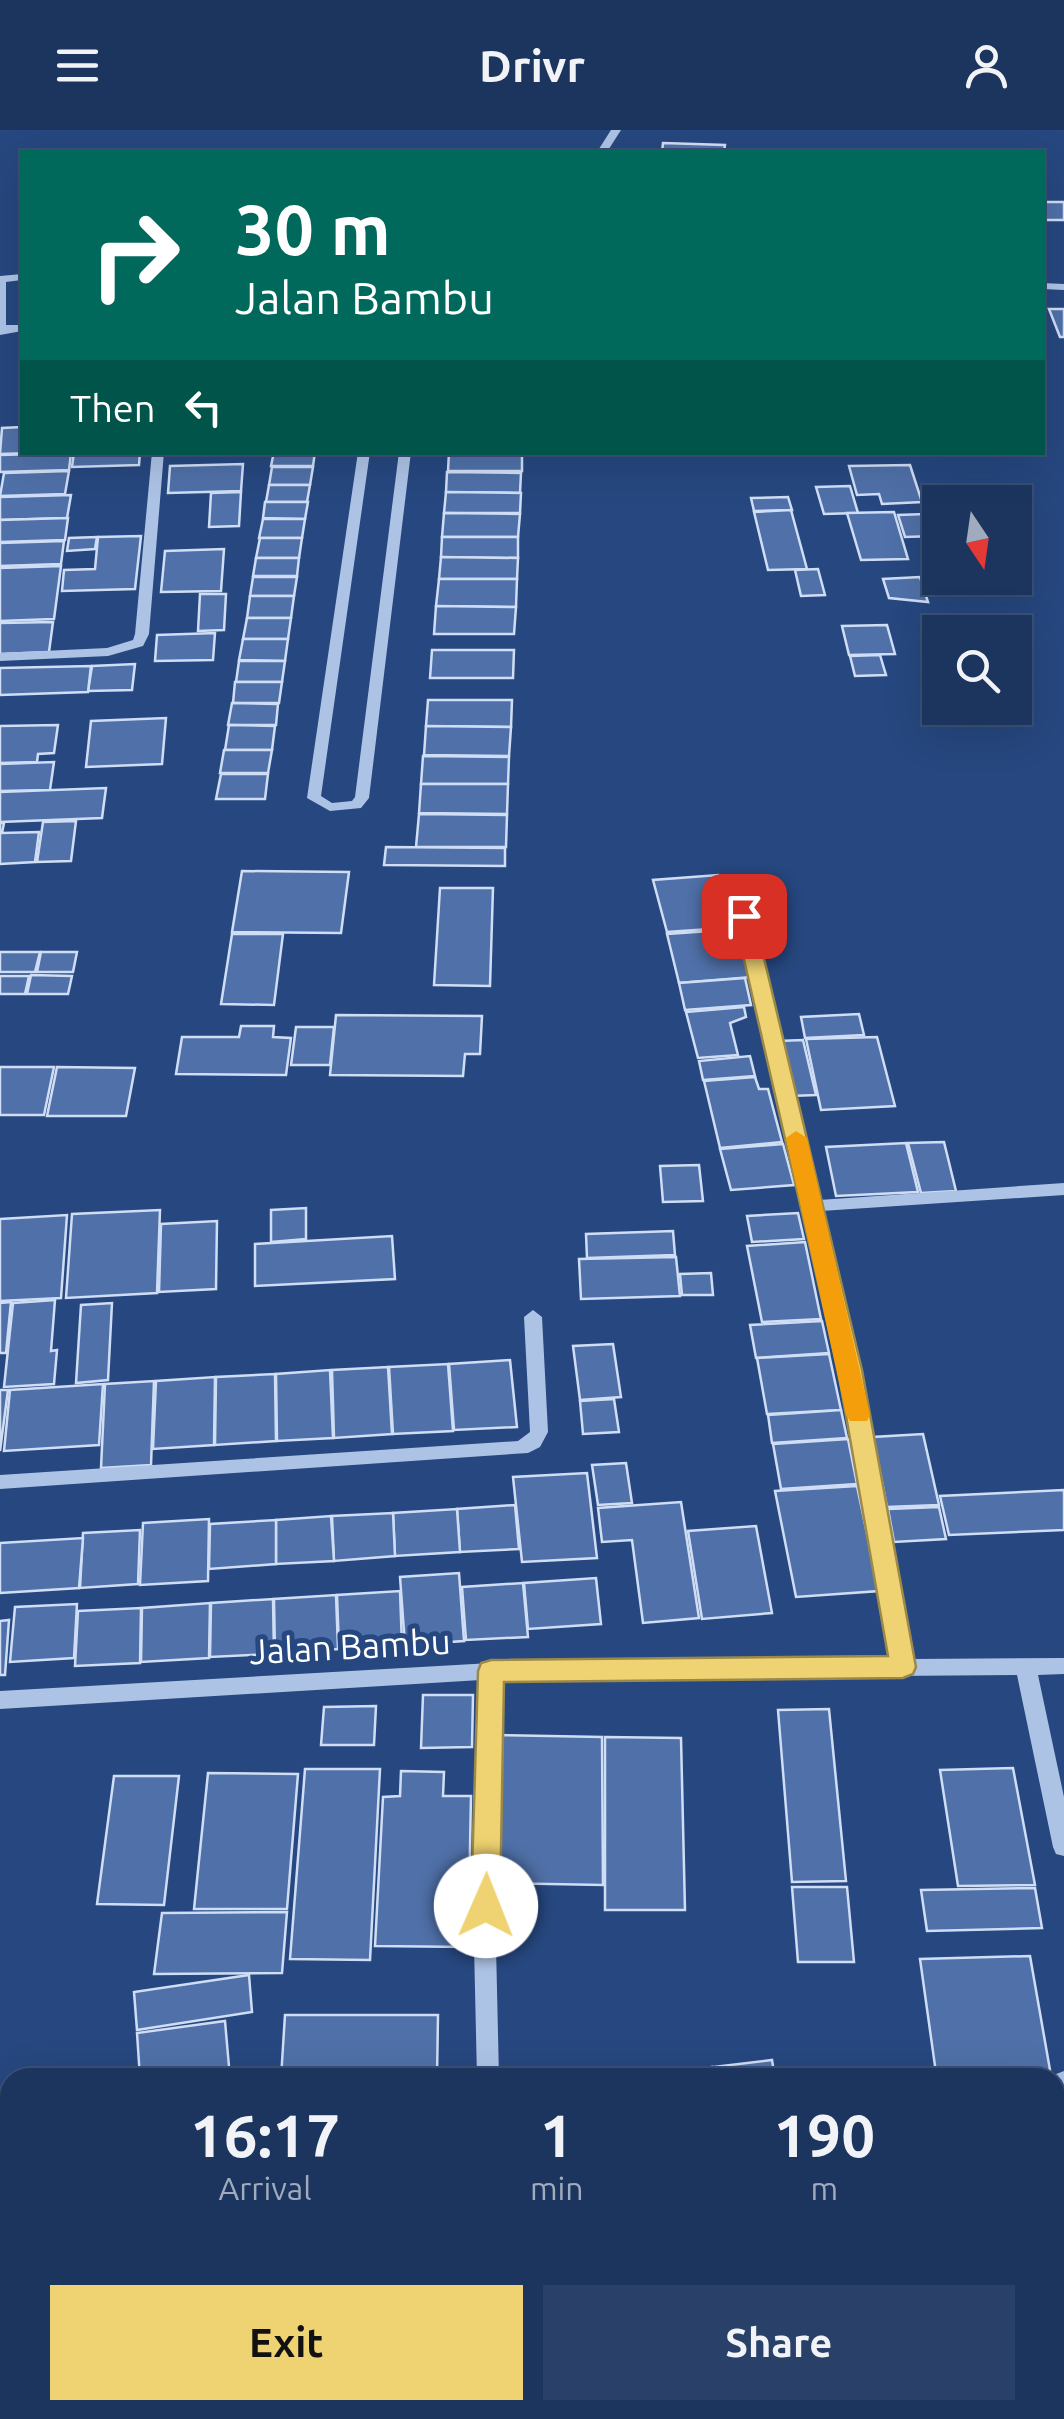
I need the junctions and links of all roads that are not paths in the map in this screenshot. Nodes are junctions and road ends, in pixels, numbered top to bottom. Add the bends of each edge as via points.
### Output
1 (0, 279) edge
2 (0, 330) edge
3 (158, 455) edge
4 (364, 455) edge
5 (405, 455) edge
6 (0, 657) edge
7 (744, 916) dead end
8 (1064, 1189) edge
9 (812, 1206) junction
10 (533, 1317) dead end
11 (0, 1482) edge
12 (1064, 1666) edge
13 (903, 1667) junction
14 (1026, 1668) junction
15 (491, 1671) junction
16 (0, 1700) edge
17 (1064, 1847) edge
18 (488, 2068) edge

1 - 2 street
3 - 6 street via 138,642 108,652
4 - 5 street via 314,798 330,808 362,798
7 - 9 street
8 - 9 street
9 - 13 street via 850,1370
10 - 11 street via 540,1432 521,1448
12 - 14 street, Jalan Bambu
13 - 14 street, Jalan Bambu
13 - 15 street, Jalan Bambu
14 - 17 street
15 - 16 street, Jalan Bambu
15 - 18 street

